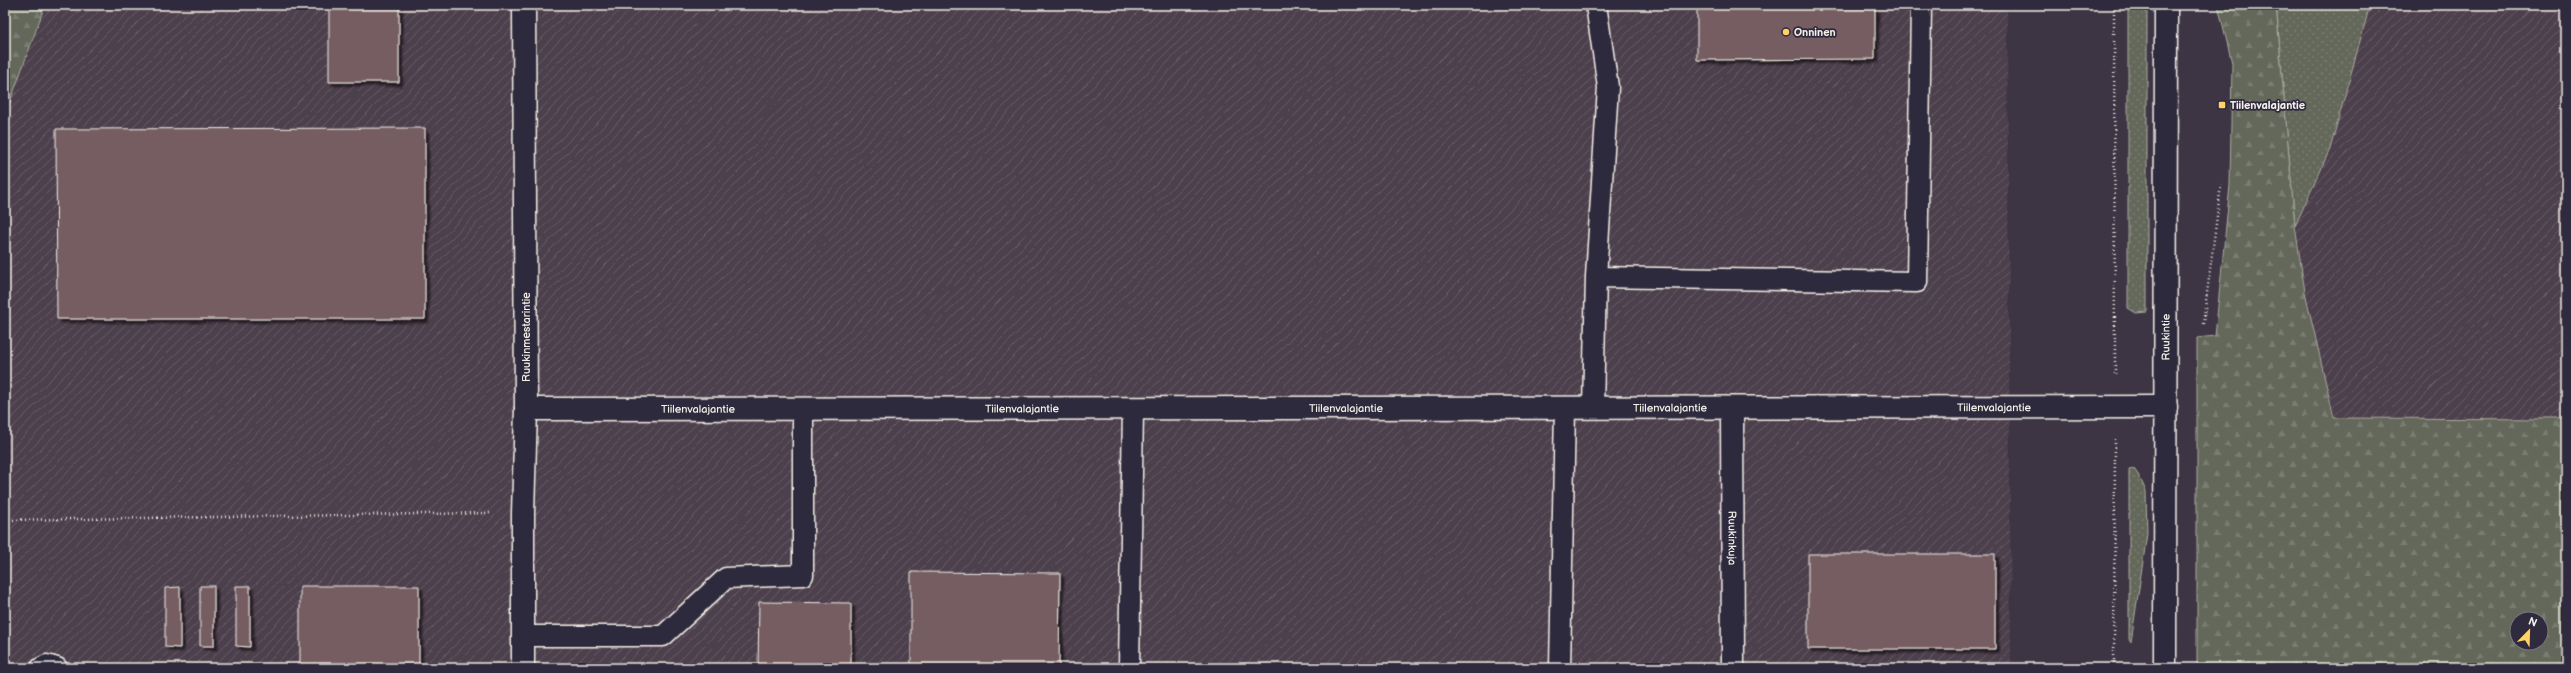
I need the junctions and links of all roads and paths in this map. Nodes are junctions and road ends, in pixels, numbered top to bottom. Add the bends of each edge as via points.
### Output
1 (524, 5) edge
2 (1596, 5) edge
3 (1921, 5) edge
4 (2114, 5) edge
5 (2166, 5) edge
6 (2221, 185) dead end
7 (1596, 277) junction
8 (2203, 324) dead end
9 (2115, 407) junction
10 (2166, 407) junction
11 (1565, 408) junction
12 (1593, 408) junction
13 (1732, 408) junction
14 (803, 409) junction
15 (1133, 409) junction
16 (526, 410) junction
17 (523, 513) junction
18 (5, 520) edge
19 (523, 636) junction
20 (41, 668) edge
21 (57, 668) edge
22 (523, 668) edge
23 (1129, 668) edge
24 (1560, 668) edge
25 (1733, 668) edge
26 (2114, 668) edge
27 (2165, 668) edge

1 - 16 street, Ruukinmestarintie
2 - 7 lane via 1608,87
3 - 7 lane via 1917,282
4 - 9 path
5 - 10 street, Ruukintie
6 - 8 path
7 - 12 lane
9 - 10 street, Tiilenvalajantie
9 - 13 street, Tiilenvalajantie
9 - 26 path
10 - 27 street, Ruukintie
11 - 12 street, Tiilenvalajantie
11 - 15 street, Tiilenvalajantie
11 - 24 lane
12 - 13 street, Tiilenvalajantie
13 - 25 street, Ruukinkuja
14 - 15 street, Tiilenvalajantie
14 - 16 street, Tiilenvalajantie
14 - 19 lane via 803,575 726,578 663,636
15 - 23 lane
16 - 17 street, Ruukinmestarintie
17 - 18 path
17 - 19 street, Ruukinmestarintie
19 - 22 street, Ruukinmestarintie
20 - 21 lane via 47,665

